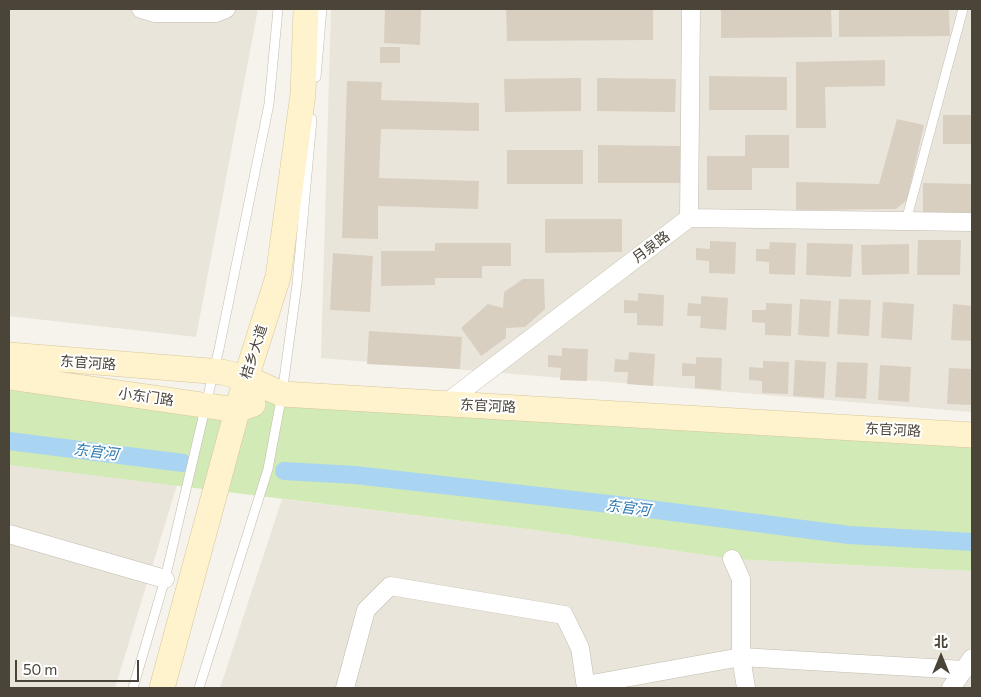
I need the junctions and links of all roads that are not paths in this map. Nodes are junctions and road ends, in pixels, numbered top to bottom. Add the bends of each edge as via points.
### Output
1 (141, 9) edge
2 (226, 9) edge
3 (278, 9) edge
4 (306, 9) edge
5 (322, 9) edge
6 (691, 9) edge
7 (963, 9) edge
8 (314, 87) dead end
9 (313, 107) dead end
10 (689, 218) junction
11 (906, 221) junction
12 (972, 222) edge
13 (9, 355) edge
14 (214, 372) junction
15 (9, 377) edge
16 (246, 378) junction
17 (282, 394) junction
18 (446, 403) junction
19 (206, 405) junction
20 (237, 410) junction
21 (972, 435) edge
22 (9, 534) edge
23 (732, 559) dead end
24 (164, 579) junction
25 (741, 657) junction
26 (968, 664) edge
27 (586, 687) edge
28 (133, 688) edge
29 (162, 688) edge
30 (199, 688) edge
31 (345, 688) edge
32 (746, 688) edge
33 (951, 688) edge

1 - 2 street via 154,13 216,13
3 - 14 lane via 269,104
4 - 16 street, 桔乡大道 via 303,94 278,277
5 - 8 lane
6 - 10 street
7 - 11 lane
9 - 17 lane
10 - 11 street
10 - 18 street, 月泉路
11 - 12 street
13 - 14 street, 东官河路
14 - 16 street, 东官河路
14 - 19 lane
15 - 19 street, 小东门路
16 - 17 street, 东官河路
16 - 20 street, 桔乡大道
17 - 18 street, 东官河路
17 - 20 street, 小东门路
17 - 30 lane via 268,469
18 - 21 street, 东官河路
19 - 20 street, 小东门路
19 - 24 lane
20 - 29 street, 桔乡大道
22 - 24 street
23 - 25 street via 741,579
24 - 28 lane
25 - 26 street
25 - 27 street
25 - 32 street
26 - 33 street
27 - 31 street via 580,648 564,616 390,586 366,610

